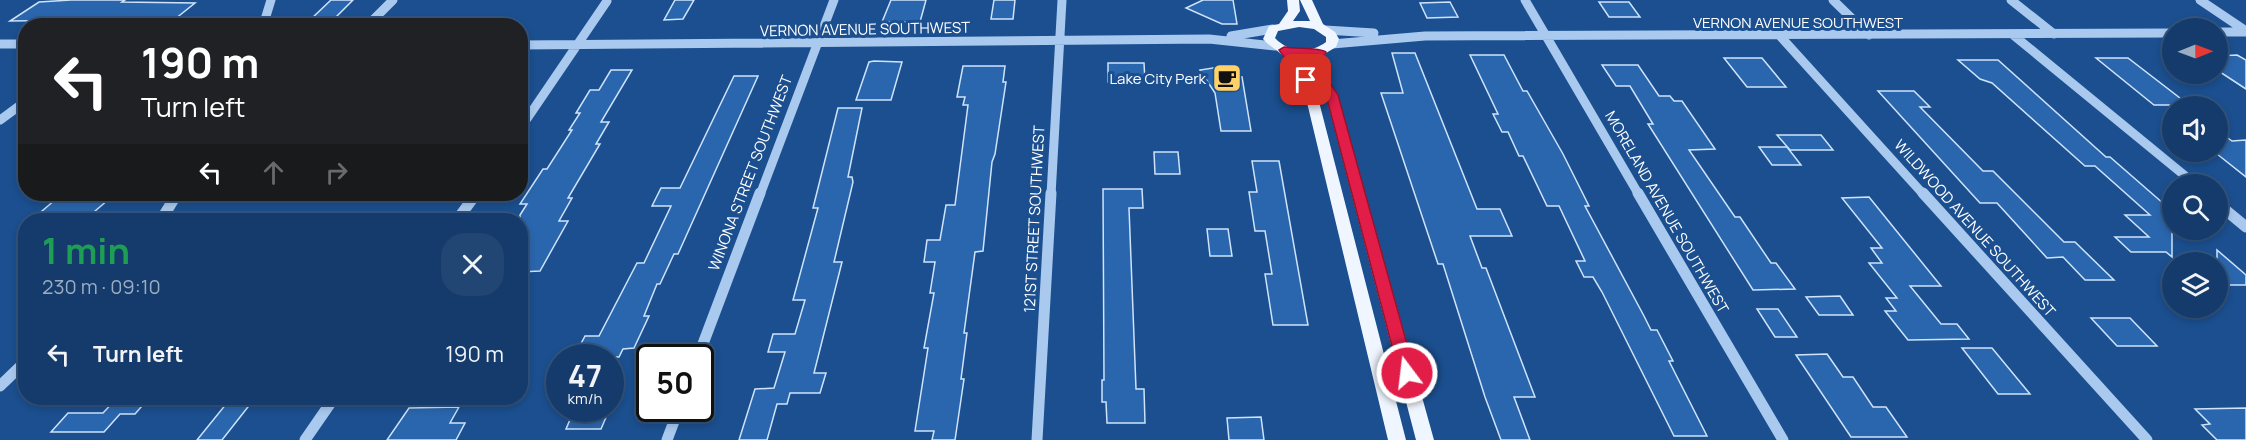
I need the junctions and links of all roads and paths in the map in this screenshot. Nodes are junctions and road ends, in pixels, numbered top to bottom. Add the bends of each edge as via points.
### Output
1 (271, 0) edge
2 (393, 0) edge
3 (834, 0) edge
4 (1062, 0) edge
5 (1293, 0) edge
6 (1306, 0) edge
7 (1525, 0) edge
8 (1833, 0) edge
9 (2011, 0) edge
10 (2200, 0) edge
11 (607, 1) edge
12 (265, 18) edge
13 (375, 18) edge
14 (1279, 27) junction
15 (1322, 28) junction
16 (2228, 32) edge
17 (2246, 32) edge
18 (2054, 33) junction
19 (2162, 33) edge
20 (2012, 34) junction
21 (1869, 35) junction
22 (1425, 36) junction
23 (1546, 36) junction
24 (1780, 36) junction
25 (1209, 39) junction
26 (1060, 40) junction
27 (817, 43) junction
28 (0, 44) edge
29 (18, 44) edge
30 (528, 45) edge
31 (579, 45) junction
32 (1280, 48) junction
33 (1326, 48) junction
34 (18, 107) edge
35 (528, 118) edge
36 (0, 120) edge
37 (2182, 174) edge
38 (2228, 212) edge
39 (2246, 227) edge
40 (703, 344) edge
41 (18, 369) edge
42 (0, 386) edge
43 (329, 405) edge
44 (674, 422) edge
45 (305, 440) edge
46 (667, 440) edge
47 (1036, 440) edge
48 (1397, 440) edge
49 (1425, 440) edge
50 (1783, 440) edge
51 (2147, 440) edge

1 - 12 street
2 - 13 street
3 - 27 street, WINONA STREET SOUTHWEST
4 - 26 street, 121ST STREET SOUTHWEST
5 - 14 main road via 1294,11
6 - 15 main road
7 - 23 street, MORELAND AVENUE SOUTHWEST
8 - 21 street
9 - 18 street
10 - 17 street
11 - 31 street
14 - 15 main road via 1299,23
14 - 25 street, VERNON AVENUE SOUTHWEST
14 - 32 main road via 1269,39
15 - 22 street, VERNON AVENUE SOUTHWEST
15 - 33 main road via 1333,39
16 - 17 street
18 - 19 street, VERNON AVENUE SOUTHWEST
18 - 20 street, VERNON AVENUE SOUTHWEST
20 - 21 street, VERNON AVENUE SOUTHWEST
20 - 37 street
21 - 24 street, VERNON AVENUE SOUTHWEST
22 - 23 street, VERNON AVENUE SOUTHWEST
22 - 33 street, VERNON AVENUE SOUTHWEST
23 - 24 street, VERNON AVENUE SOUTHWEST
23 - 50 street, MORELAND AVENUE SOUTHWEST
24 - 51 street, WILDWOOD AVENUE SOUTHWEST
25 - 26 street, VERNON AVENUE SOUTHWEST
25 - 32 street, VERNON AVENUE SOUTHWEST
26 - 27 street, VERNON AVENUE SOUTHWEST
26 - 47 street, 121ST STREET SOUTHWEST
27 - 31 street, VERNON AVENUE SOUTHWEST
27 - 40 street, WINONA STREET SOUTHWEST
28 - 29 street
30 - 31 street, VERNON AVENUE SOUTHWEST
31 - 35 street
32 - 33 main road via 1300,54
32 - 48 main road via 1300,70 1310,90
33 - 49 main road via 1316,60 1317,74 1332,95
34 - 36 street
38 - 39 street
41 - 42 street
43 - 45 street
44 - 46 street

